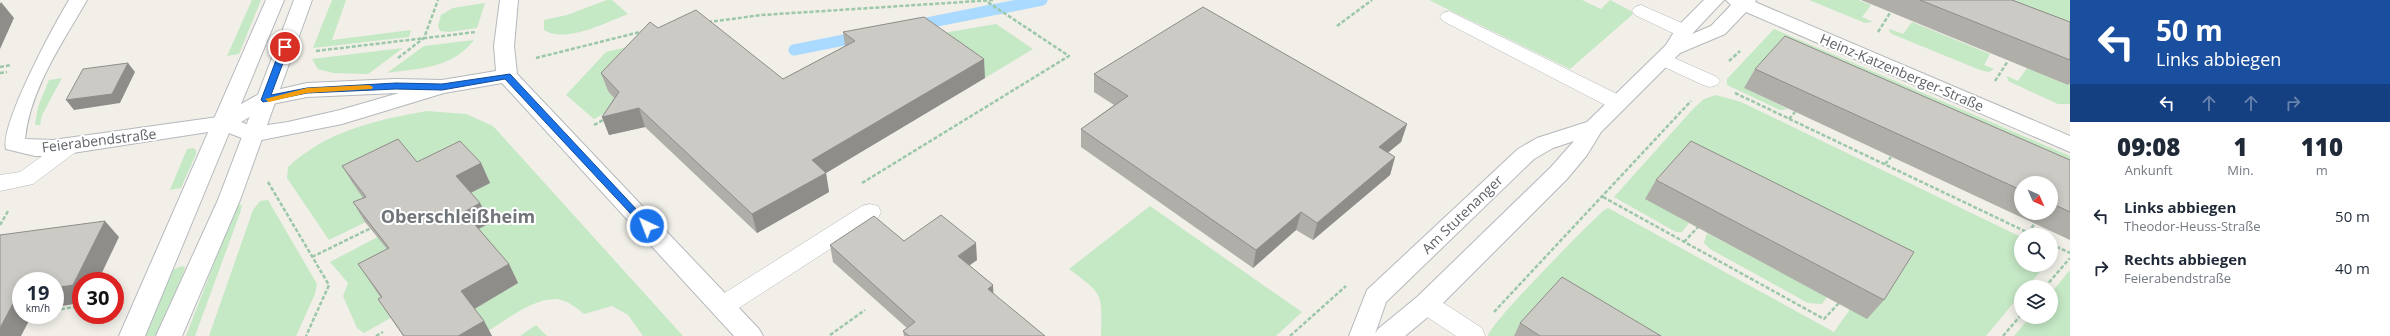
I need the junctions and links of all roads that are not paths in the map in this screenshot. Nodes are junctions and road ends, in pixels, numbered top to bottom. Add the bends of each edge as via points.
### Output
1 (78, 0) edge
2 (275, 0) edge
3 (303, 0) edge
4 (509, 0) edge
5 (1715, 0) edge
6 (1742, 1) edge
7 (1641, 12) dead end
8 (1449, 17) dead end
9 (1684, 30) junction
10 (1668, 54) junction
11 (507, 76) junction
12 (1710, 81) road end
13 (442, 87) junction
14 (266, 100) junction
15 (1618, 104) junction
16 (223, 123) junction
17 (1594, 128) junction
18 (252, 135) junction
19 (2070, 145) edge
20 (70, 146) junction
21 (0, 183) edge
22 (870, 212) dead end
23 (1426, 304) junction
24 (723, 306) junction
25 (1473, 335) road end
26 (132, 336) edge
27 (169, 336) edge
28 (750, 336) edge
29 (1362, 336) edge
30 (1387, 336) edge

1 - 20 street, Feierabendstraße via 41,67 14,130 14,144 35,148
2 - 16 street
3 - 14 street
4 - 11 street via 504,46
5 - 9 street, Am Stutenanger
6 - 10 street, Am Stutenanger via 1718,30
6 - 19 street, Heinz-Katzenberger-Straße
7 - 9 lane
8 - 15 lane
9 - 10 street, Am Stutenanger
10 - 12 lane
10 - 15 street, Am Stutenanger
11 - 13 street
11 - 24 street
13 - 14 street via 396,86 307,90
13 - 18 street via 342,117
14 - 16 street
14 - 18 street
15 - 17 street, Am Stutenanger
16 - 18 street
16 - 20 street, Feierabendstraße
16 - 26 street
17 - 23 street, Am Stutenanger via 1559,172
17 - 29 street, Am Stutenanger via 1545,142 1526,154 1376,297
18 - 27 street via 229,200
20 - 21 lane via 26,179
22 - 24 lane
23 - 25 lane
23 - 30 street, Am Stutenanger
24 - 28 street

